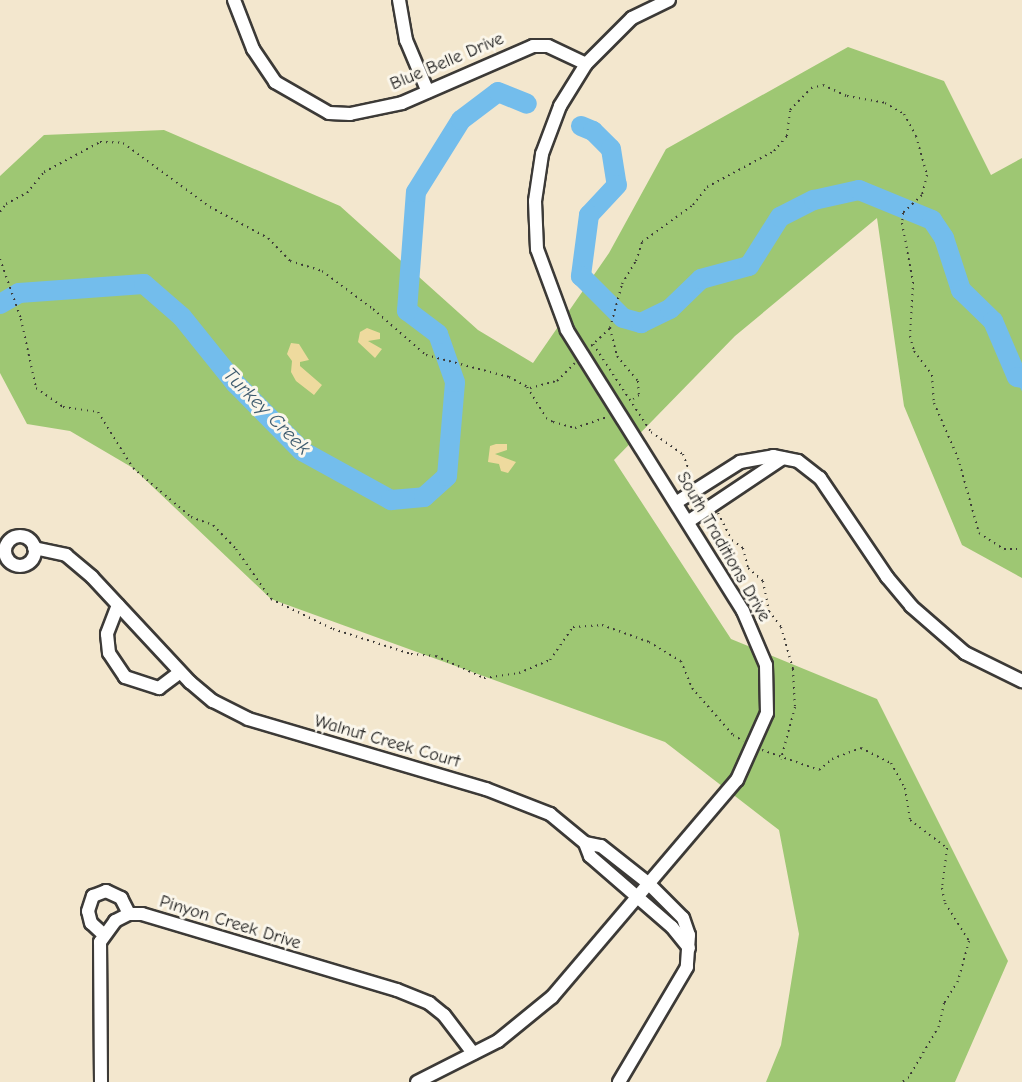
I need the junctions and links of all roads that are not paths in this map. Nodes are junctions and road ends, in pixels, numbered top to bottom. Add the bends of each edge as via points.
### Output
1 (234, 0) edge
2 (399, 0) edge
3 (669, 0) edge
4 (586, 64) junction
5 (428, 92) junction
6 (783, 458) junction
7 (677, 502) junction
8 (689, 521) junction
9 (34, 548) dead end
10 (118, 605) junction
11 (180, 672) junction
12 (1022, 681) edge
13 (585, 843) junction
14 (648, 883) junction
15 (635, 898) junction
16 (129, 914) junction
17 (103, 934) junction
18 (689, 948) junction
19 (473, 1053) junction
20 (101, 1082) edge
21 (417, 1082) edge
22 (619, 1082) edge

1 - 5 street, Blue Belle Drive via 261,64 275,82 309,104 329,113 350,114 402,103
2 - 5 street via 406,40
3 - 4 street, South Traditions Drive via 632,18
4 - 5 street, Blue Belle Drive via 548,46 533,46
4 - 7 street, South Traditions Drive via 560,106 542,154 536,201 537,249 549,289 583,354
6 - 7 street via 740,462
6 - 8 street
6 - 12 street via 798,461 820,478 887,577 939,633 964,653
7 - 8 street, South Traditions Drive
8 - 14 street, South Traditions Drive via 743,611 766,665 767,713 737,780
9 - 10 street, Walnut Creek Court via 66,555
10 - 11 street, Walnut Creek Court
10 - 11 street via 110,621 108,644 109,653 125,677 159,688
11 - 13 street, Walnut Creek Court via 213,701 248,718 486,789 550,814
13 - 14 street, Walnut Creek Court via 601,846
13 - 15 street, Walnut Creek Court via 590,856
14 - 15 street, South Traditions Drive
14 - 18 street, Walnut Creek Court via 683,918
15 - 18 street, Walnut Creek Court via 672,927
15 - 19 street, South Traditions Drive via 552,998 498,1041
16 - 17 street
16 - 17 street via 121,898 106,891 93,896 88,911 91,922
16 - 19 street, Pinyon Creek Drive via 397,990 429,1003 444,1015
17 - 20 street
18 - 22 street via 687,967
19 - 21 street, South Traditions Drive

